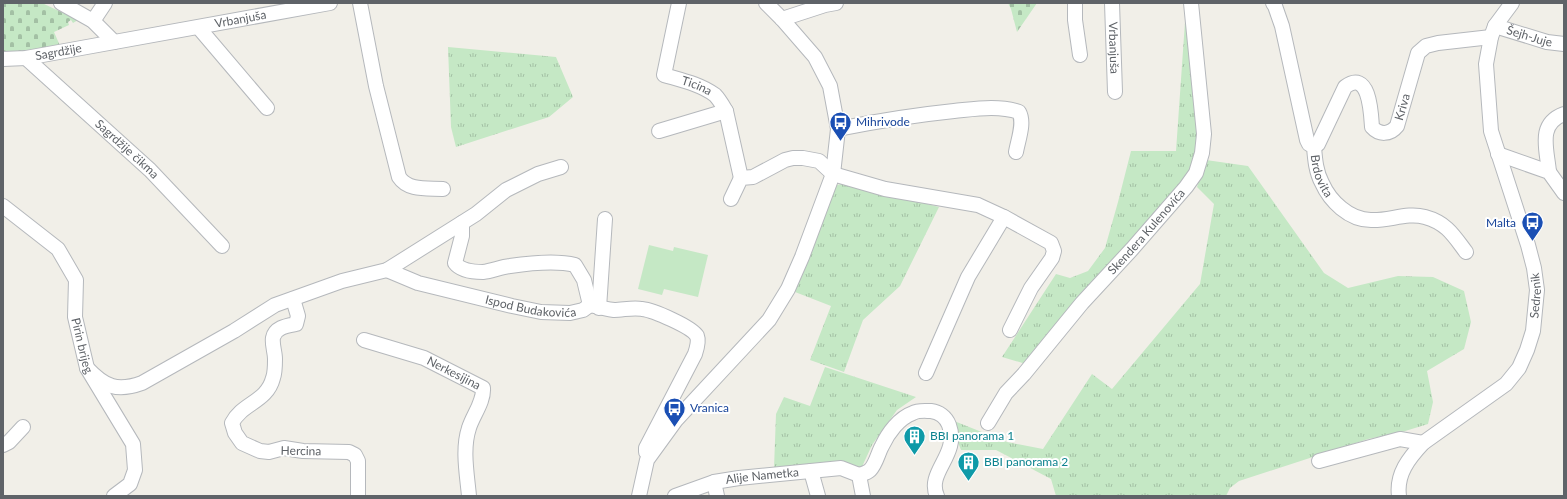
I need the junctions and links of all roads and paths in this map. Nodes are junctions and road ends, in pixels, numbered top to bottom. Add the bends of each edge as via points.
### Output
1 (61, 3) edge
2 (105, 3) edge
3 (330, 3) edge
4 (360, 3) edge
5 (679, 3) edge
6 (766, 3) edge
7 (836, 3) edge
8 (1075, 3) edge
9 (1112, 3) edge
10 (1191, 3) edge
11 (1273, 3) edge
12 (1512, 3) edge
13 (782, 19) junction
14 (93, 21) junction
15 (199, 28) junction
16 (1493, 32) junction
17 (114, 42) junction
18 (1564, 44) edge
19 (1080, 55) dead end
20 (26, 58) junction
21 (3, 59) edge
22 (1115, 92) dead end
23 (267, 108) dead end
24 (726, 111) junction
25 (1564, 114) edge
26 (838, 128) junction
27 (659, 131) dead end
28 (1314, 147) junction
29 (1016, 152) dead end
30 (1498, 154) junction
31 (561, 166) dead end
32 (1549, 172) junction
33 (833, 174) junction
34 (741, 178) junction
35 (443, 189) dead end
36 (1564, 193) edge
37 (731, 199) dead end
38 (3, 206) edge
39 (1004, 217) junction
40 (605, 219) dead end
41 (462, 223) junction
42 (222, 246) dead end
43 (1466, 252) dead end
44 (387, 270) junction
45 (293, 299) junction
46 (595, 306) junction
47 (1010, 330) dead end
48 (364, 340) dead end
49 (87, 368) junction
50 (926, 373) dead end
51 (988, 423) dead end
52 (23, 426) dead end
53 (1423, 444) junction
54 (3, 445) edge
55 (647, 460) junction
56 (1319, 461) dead end
57 (811, 471) junction
58 (859, 475) junction
59 (714, 482) junction
60 (114, 496) edge
61 (358, 496) edge
62 (469, 496) edge
63 (639, 496) edge
64 (675, 496) edge
65 (717, 496) edge
66 (818, 496) edge
67 (863, 496) edge
68 (937, 496) edge
69 (1399, 496) edge

1 - 14 street
2 - 14 street
3 - 15 street, Vrbanjuša
4 - 35 street via 376,86 399,177 409,187
5 - 24 street, Ticina via 664,75 690,82 715,95
6 - 13 street
7 - 13 street
8 - 19 street
9 - 22 street, Vrbanjuša
10 - 51 street, Skendera Kulenovića via 1204,134 1196,173 1172,204 1082,303 1006,393
11 - 28 street, Brdovita via 1282,26 1307,140
12 - 16 street, Sedrenik
13 - 26 street via 815,57 830,86
14 - 17 street
15 - 17 street, Vrbanjuša
15 - 23 street, Vrbanjuša
16 - 18 street, Šejh-Juje
16 - 28 street, Kriva via 1438,43 1422,49 1418,53 1397,126 1388,133 1376,131 1372,127 1366,88 1355,82 1348,84 1344,87 1318,144
16 - 30 street, Sedrenik via 1486,64 1491,131
17 - 20 street, Sagrdžije
20 - 21 street, Sagrdžije
20 - 42 street, Sagrdžije čikma via 150,170
24 - 27 street
24 - 34 street, Ticina
25 - 32 street via 1547,127 1545,136
26 - 29 street via 915,114 969,109 1009,109 1019,112 1021,116
26 - 33 street
28 - 43 street, Brdovita via 1321,182 1339,206 1356,218 1370,220 1416,215 1427,217 1450,230
30 - 32 street
30 - 53 street, Sedrenik via 1534,268 1537,290 1533,331 1519,368 1506,384
31 - 41 street via 506,190
32 - 36 street
33 - 34 street via 819,161 793,158 754,177
33 - 39 street via 885,189 978,205
33 - 55 street via 788,289 769,320 676,420
34 - 37 street
38 - 49 street, Pirin brijeg via 58,249 76,280 75,317
39 - 47 street via 1051,243 1054,251 1031,288
39 - 50 street via 968,277
40 - 46 street
41 - 44 street
41 - 46 street, Ispod Budakovića via 462,236 455,263 461,268 485,272 511,266 560,262 574,265 584,280
44 - 45 street via 342,280
44 - 46 street, Ispod Budakovića via 418,283 541,312 570,313
45 - 49 street via 275,305 221,339 129,388 108,385
45 - 61 street, Hercina via 298,316 296,324 280,328 272,341 275,359 273,378 267,391 236,416 232,423 235,433 242,444 260,451 293,448 303,451 349,452 355,455 358,461
46 - 55 street via 615,310 643,309 687,328 698,337 695,354 646,448
48 - 62 street, Nerkesijina via 424,358 484,388 466,442
49 - 60 street, Pirin brijeg via 133,444 135,470 130,484
52 - 54 street
53 - 56 street via 1392,440
53 - 69 street, Sedrenik via 1405,466 1400,479
55 - 63 street
57 - 58 street, Alije Nametka via 841,468
57 - 59 street, Alije Nametka
57 - 66 street, Alije Nametka
58 - 67 street
58 - 68 street via 869,471 886,438 900,422 913,412 936,412 948,422 952,438 951,446 935,478
59 - 64 street, Alije Nametka
59 - 65 street, Alije Nametka

